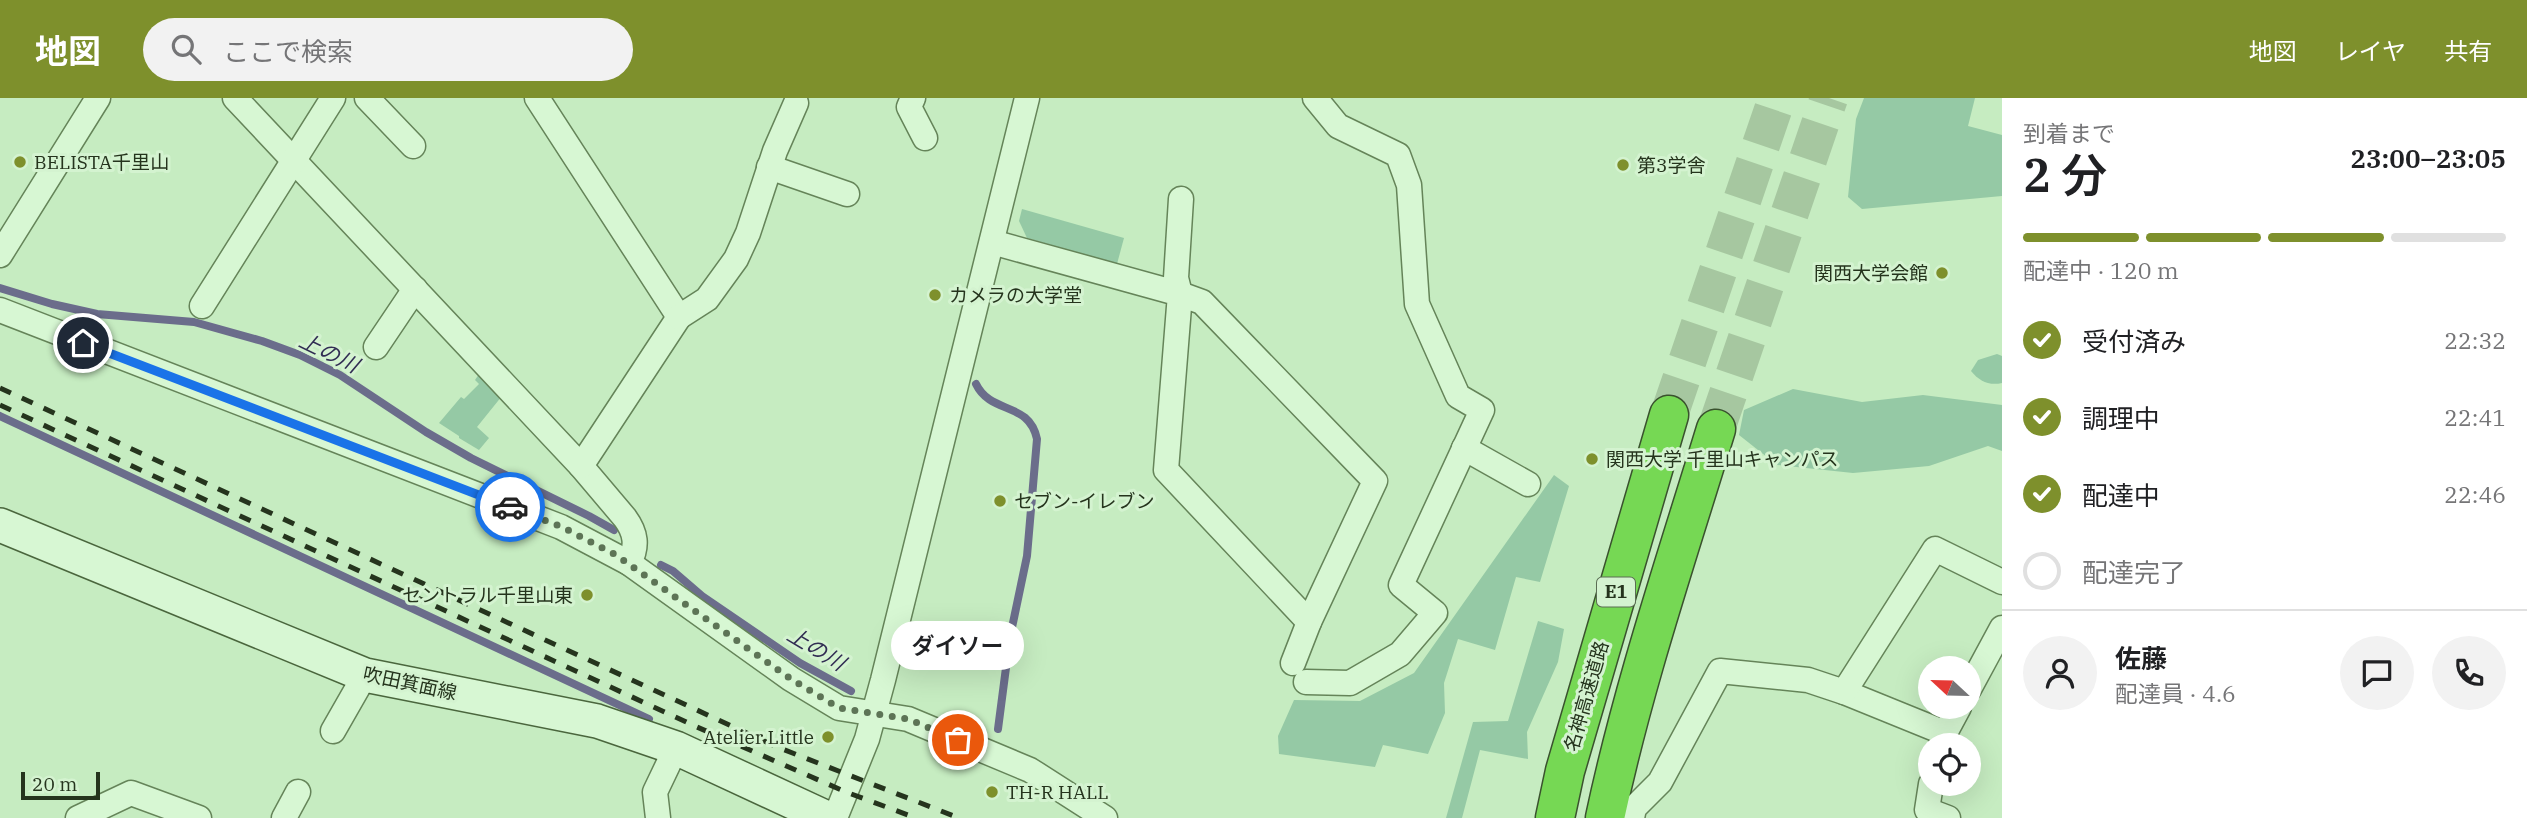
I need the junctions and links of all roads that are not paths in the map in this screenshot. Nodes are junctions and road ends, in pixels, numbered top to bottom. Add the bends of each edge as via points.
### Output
1 (98, 98) edge
2 (235, 98) edge
3 (333, 98) edge
4 (367, 98) edge
5 (537, 98) edge
6 (913, 98) edge
7 (1027, 98) edge
8 (1315, 98) edge
9 (796, 103) dead end
10 (925, 138) dead end
11 (413, 146) dead end
12 (294, 160) junction
13 (769, 167) junction
14 (847, 194) dead end
15 (1181, 199) dead end
16 (10, 221) edge
17 (992, 242) junction
18 (0, 255) edge
19 (415, 289) junction
20 (1180, 294) junction
21 (202, 306) dead end
22 (0, 310) edge
23 (679, 317) junction
24 (376, 348) dead end
25 (1669, 415) tunnel mouth
26 (1716, 429) tunnel mouth
27 (1464, 448) junction
28 (581, 466) junction
29 (1528, 484) dead end
30 (0, 525) edge
31 (629, 563) junction
32 (2002, 582) edge
33 (1309, 622) junction
34 (2002, 628) edge
35 (1981, 667) edge
36 (365, 675) junction
37 (1844, 692) junction
38 (874, 714) junction
39 (333, 731) dead end
40 (1930, 733) edge
41 (676, 748) junction
42 (298, 792) dead end
43 (1932, 796) edge
44 (1934, 815) edge
45 (78, 818) edge
46 (199, 818) edge
47 (284, 818) edge
48 (658, 818) edge
49 (827, 818) edge
50 (835, 818) edge
51 (1104, 818) edge
52 (1555, 818) edge
53 (1605, 818) edge
54 (1632, 818) edge

1 - 16 street
2 - 12 street
3 - 12 street
4 - 11 street
5 - 23 street
6 - 10 street via 909,107
7 - 17 street
8 - 27 street via 1338,126 1398,155 1409,185 1417,304 1458,396 1482,410
9 - 13 street
12 - 19 street
12 - 21 street
13 - 14 street
13 - 23 street via 736,259 707,299
15 - 20 street via 1176,278
16 - 18 street
17 - 20 street
17 - 38 street
19 - 24 street
19 - 28 street
20 - 33 street via 1166,470
20 - 33 street via 1202,302 1375,481
22 - 31 street via 562,527
23 - 28 street
25 - 52 highway, 名神高速道路 / E1
26 - 53 highway, E1 via 1660,612
27 - 29 street
27 - 33 street via 1401,585 1434,612 1400,654 1350,683 1299,672
28 - 31 street via 631,526 636,544
30 - 36 main road, 吹田箕面線
31 - 38 street via 791,679 839,708
32 - 37 street via 1936,549
34 - 35 street
36 - 39 street
36 - 41 main road, 吹田箕面線 via 597,721
37 - 40 street
37 - 54 street via 1808,680 1720,671 1660,782 1634,808
38 - 50 street
38 - 51 street via 908,719 1030,771
41 - 48 street via 655,792
41 - 49 main road, 吹田箕面線
42 - 47 street
43 - 44 street
45 - 46 street via 131,793

